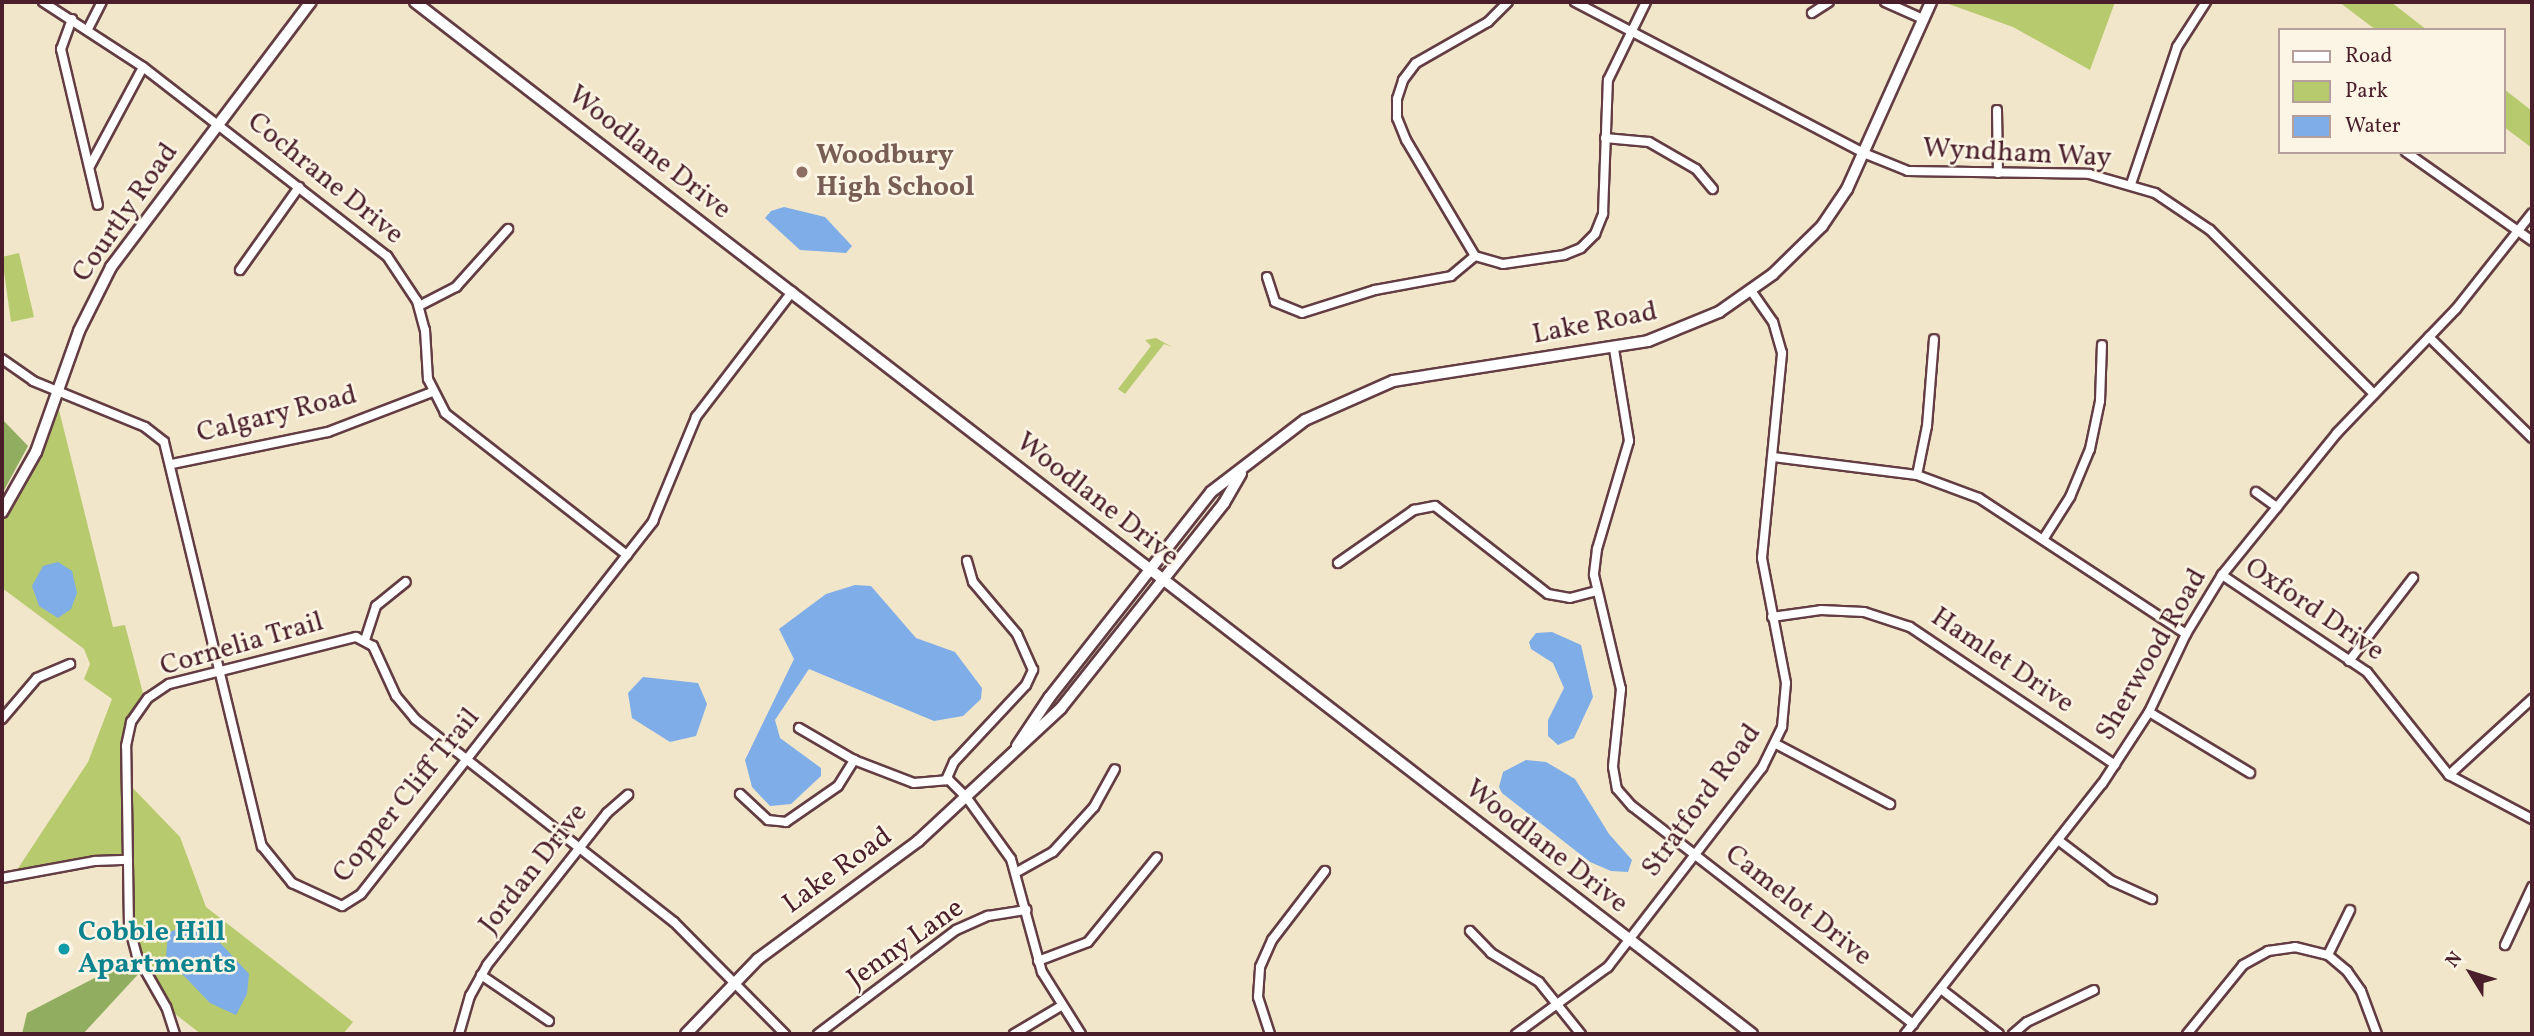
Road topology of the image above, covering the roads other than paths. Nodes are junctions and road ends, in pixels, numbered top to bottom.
1 (43, 2) edge
2 (102, 2) edge
3 (311, 2) edge
4 (415, 2) edge
5 (1508, 2) edge
6 (1575, 2) edge
7 (1647, 2) edge
8 (1829, 2) edge
9 (1885, 2) edge
10 (1931, 2) edge
11 (2206, 2) edge
12 (1812, 13) dead end
13 (72, 19) junction
14 (1923, 19) junction
15 (88, 29) junction
16 (1632, 31) junction
17 (144, 67) junction
18 (1997, 110) dead end
19 (218, 122) junction
20 (1605, 138) junction
21 (2409, 154) edge
22 (1866, 155) junction
23 (89, 166) junction
24 (1998, 173) junction
25 (2131, 184) junction
26 (299, 187) junction
27 (1713, 189) dead end
28 (98, 205) dead end
29 (2532, 213) edge
30 (508, 229) dead end
31 (2519, 230) junction
32 (2532, 241) edge
33 (1475, 256) junction
34 (240, 270) dead end
35 (1267, 277) dead end
36 (1751, 291) junction
37 (792, 292) junction
38 (419, 306) junction
39 (2428, 337) junction
40 (1934, 339) dead end
41 (2102, 345) dead end
42 (1614, 349) junction
43 (2, 359) edge
44 (432, 392) junction
45 (59, 393) junction
46 (2374, 394) junction
47 (2532, 438) edge
48 (1773, 457) junction
49 (172, 464) junction
50 (1244, 469) junction
51 (1917, 475) junction
52 (2256, 492) dead end
53 (2277, 507) junction
54 (2, 512) edge
55 (2044, 538) junction
56 (627, 555) junction
57 (967, 561) dead end
58 (1338, 563) dead end
59 (1150, 569) junction
60 (2222, 575) junction
61 (2413, 578) dead end
62 (1164, 580) junction
63 (406, 582) dead end
64 (1596, 591) junction
65 (1772, 617) junction
66 (2186, 634) junction
67 (365, 640) junction
68 (2349, 661) junction
69 (70, 664) dead end
70 (220, 671) junction
71 (2532, 699) edge
72 (2149, 712) junction
73 (2, 719) edge
74 (799, 729) dead end
75 (1776, 744) junction
76 (1017, 746) junction
77 (466, 760) junction
78 (854, 760) junction
79 (2115, 765) junction
80 (1115, 769) dead end
81 (2249, 773) dead end
82 (2449, 775) junction
83 (946, 780) junction
84 (740, 794) dead end
85 (628, 795) dead end
86 (967, 798) junction
87 (1890, 804) dead end
88 (2532, 819) edge
89 (2058, 840) junction
90 (579, 848) junction
91 (1694, 854) junction
92 (1157, 858) dead end
93 (128, 860) junction
94 (1325, 871) dead end
95 (1017, 872) junction
96 (2, 878) edge
97 (2532, 887) edge
98 (2152, 899) dead end
99 (1027, 910) junction
100 (2350, 910) dead end
101 (1470, 931) dead end
102 (1629, 940) junction
103 (2505, 946) dead end
104 (2328, 955) junction
105 (1038, 961) junction
106 (481, 975) junction
107 (734, 982) junction
108 (1941, 989) junction
109 (2094, 990) dead end
110 (1559, 1005) junction
111 (1061, 1006) junction
112 (549, 1021) dead end
113 (1913, 1024) junction
114 (175, 1034) edge
115 (459, 1034) edge
116 (686, 1034) edge
117 (786, 1034) edge
118 (818, 1034) edge
119 (1014, 1034) edge
120 (1081, 1034) edge
121 (1270, 1034) edge
122 (1516, 1034) edge
123 (1581, 1034) edge
124 (1752, 1034) edge
125 (1905, 1034) edge
126 (1999, 1034) edge
127 (2013, 1034) edge
128 (2187, 1034) edge
129 (2377, 1034) edge

1 - 13 street, Cochrane Drive
2 - 15 street
3 - 19 street, Courtly Road
4 - 37 street, Woodlane Drive
5 - 33 street
6 - 16 street, Wyndham Way
7 - 16 street
8 - 12 street
9 - 14 street
10 - 14 street, Lake Road
11 - 25 street
13 - 15 street, Cochrane Drive
13 - 23 street
14 - 22 street, Lake Road
15 - 17 street, Cochrane Drive
16 - 20 street
16 - 22 street, Wyndham Way
17 - 19 street, Cochrane Drive
17 - 23 street
18 - 24 street
19 - 26 street, Cochrane Drive
19 - 45 street, Courtly Road
20 - 27 street
20 - 33 street
21 - 31 street
22 - 24 street, Wyndham Way
22 - 36 street, Lake Road
23 - 28 street
24 - 25 street, Wyndham Way
25 - 46 street, Wyndham Way
26 - 34 street
26 - 38 street, Cochrane Drive
29 - 31 street, Sherwood Road
30 - 38 street
31 - 32 street
31 - 39 street, Sherwood Road
33 - 35 street
36 - 42 street, Lake Road
36 - 48 street, Stratford Road
37 - 56 street, Copper Cliff Trail
37 - 59 street, Woodlane Drive
38 - 44 street, Cochrane Drive
39 - 46 street, Sherwood Road
39 - 47 street
40 - 51 street
41 - 55 street
42 - 50 street, Lake Road
42 - 64 street, Camelot Drive
43 - 45 street, Copper Cliff Trail
44 - 49 street, Calgary Road
44 - 56 street, Cochrane Drive
45 - 49 street, Copper Cliff Trail
45 - 54 street, Courtly Road
46 - 53 street, Sherwood Road
48 - 51 street
48 - 65 street, Stratford Road
49 - 70 street, Copper Cliff Trail
50 - 59 street, Lake Road
50 - 62 street, Lake Road
51 - 55 street
52 - 53 street
53 - 60 street, Sherwood Road
55 - 66 street
56 - 77 street, Copper Cliff Trail
57 - 83 street
58 - 64 street
59 - 62 street, Woodlane Drive
59 - 76 street, Lake Road
60 - 66 street, Sherwood Road
60 - 68 street, Oxford Drive
61 - 68 street
62 - 76 street, Lake Road
62 - 102 street, Woodlane Drive
63 - 67 street, Cornelia Trail
64 - 91 street, Camelot Drive
65 - 75 street, Stratford Road
65 - 79 street, Hamlet Drive
66 - 72 street, Sherwood Road
67 - 70 street, Cornelia Trail
67 - 77 street, Cornelia Trail
68 - 82 street, Oxford Drive
69 - 73 street
70 - 77 street, Copper Cliff Trail
70 - 93 street, Cornelia Trail
71 - 82 street
72 - 79 street, Sherwood Road
72 - 81 street
74 - 78 street
75 - 87 street
75 - 91 street, Stratford Road
76 - 86 street, Lake Road
77 - 90 street, Cornelia Trail
78 - 83 street
78 - 84 street
79 - 89 street, Sherwood Road
80 - 95 street
82 - 88 street, Oxford Drive
83 - 86 street
85 - 90 street, Jordan Drive
86 - 95 street
86 - 107 street, Lake Road
89 - 98 street
89 - 108 street, Sherwood Road
90 - 106 street, Jordan Drive
90 - 107 street, Cornelia Trail
91 - 102 street, Stratford Road
91 - 113 street, Camelot Drive
92 - 105 street
93 - 96 street
93 - 114 street, Cornelia Trail
94 - 121 street
95 - 99 street
97 - 103 street
99 - 105 street
99 - 118 street, Jenny Lane
100 - 104 street
101 - 110 street
102 - 110 street, Stratford Road
102 - 124 street, Woodlane Drive
104 - 128 street
104 - 129 street
105 - 111 street
106 - 112 street, Jordan Drive
106 - 115 street, Jordan Drive
107 - 116 street, Lake Road
107 - 117 street, Cornelia Trail
108 - 113 street, Sherwood Road
108 - 126 street
109 - 127 street
110 - 122 street, Stratford Road
110 - 123 street
111 - 119 street
111 - 120 street
113 - 125 street, Sherwood Road

